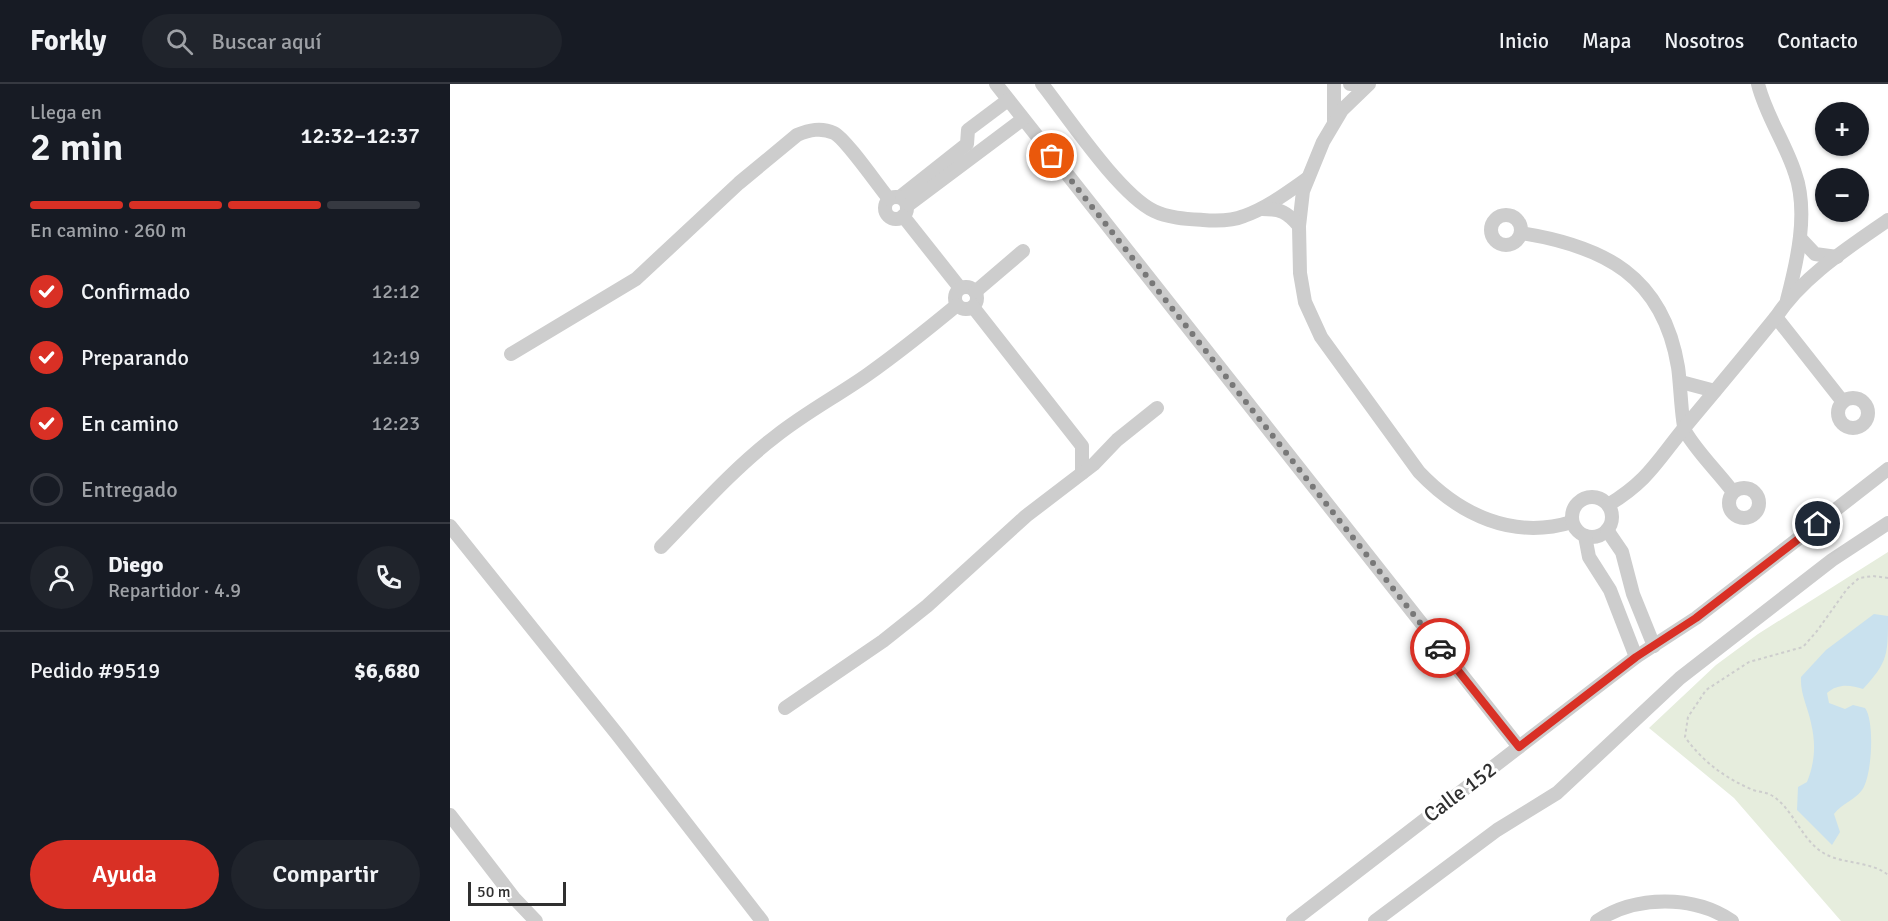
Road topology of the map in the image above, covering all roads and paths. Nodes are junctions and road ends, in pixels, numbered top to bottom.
1 (996, 84) edge
2 (1042, 84) edge
3 (1334, 84) edge
4 (1350, 84) edge
5 (1363, 84) edge
6 (1369, 84) edge
7 (1758, 84) edge
8 (1008, 100) junction
9 (1023, 119) junction
10 (1334, 123) junction
11 (1308, 178) junction
12 (900, 205) junction
13 (1260, 208) junction
14 (1299, 226) junction
15 (1885, 227) edge
16 (1521, 233) dead end
17 (1800, 238) junction
18 (1023, 251) dead end
19 (1838, 257) junction
20 (960, 288) junction
21 (975, 292) junction
22 (1787, 300) junction
23 (957, 305) junction
24 (973, 307) junction
25 (1776, 317) junction
26 (511, 354) dead end
27 (1681, 382) junction
28 (1715, 392) junction
29 (1843, 402) dead end
30 (1157, 408) dead end
31 (1683, 429) junction
32 (1082, 446) junction
33 (1108, 448) junction
34 (1888, 470) edge
35 (1082, 473) junction
36 (1733, 492) dead end
37 (1608, 505) junction
38 (1572, 522) junction
39 (1888, 523) edge
40 (450, 526) edge
41 (1607, 530) junction
42 (1585, 536) junction
43 (661, 547) dead end
44 (1888, 578) edge
45 (1654, 646) junction
46 (1636, 657) junction
47 (785, 708) dead end
48 (1519, 747) junction
49 (450, 815) edge
50 (1888, 875) edge
51 (536, 921) edge
52 (762, 921) edge
53 (1293, 921) edge
54 (1375, 921) edge
55 (1597, 921) edge
56 (1732, 921) edge

1 - 8 street
2 - 13 street
3 - 10 street
4 - 5 street
6 - 10 street
7 - 17 street
8 - 9 street
8 - 12 street
9 - 12 street
9 - 48 street
10 - 11 street
11 - 13 street
11 - 14 street
12 - 20 street
12 - 26 street
13 - 14 street
14 - 38 street
15 - 19 street
16 - 27 street
17 - 19 street
17 - 22 street
18 - 21 street
19 - 22 street
20 - 21 street
20 - 23 street
21 - 24 street
22 - 25 street
23 - 24 street
23 - 43 street
24 - 32 street
25 - 28 street
25 - 29 street
27 - 28 street
27 - 31 street
28 - 31 street
30 - 33 street
31 - 36 street
31 - 37 street
32 - 33 street
32 - 35 street
33 - 35 street
34 - 45 street, Calle 152
35 - 47 street
37 - 38 street
37 - 41 street
38 - 42 street
39 - 54 street
40 - 52 street
41 - 42 street
41 - 45 street
42 - 46 street
44 - 50 path
45 - 46 street, Calle 152
46 - 48 street, Calle 152
48 - 53 street, Calle 152
49 - 51 street
55 - 56 street

